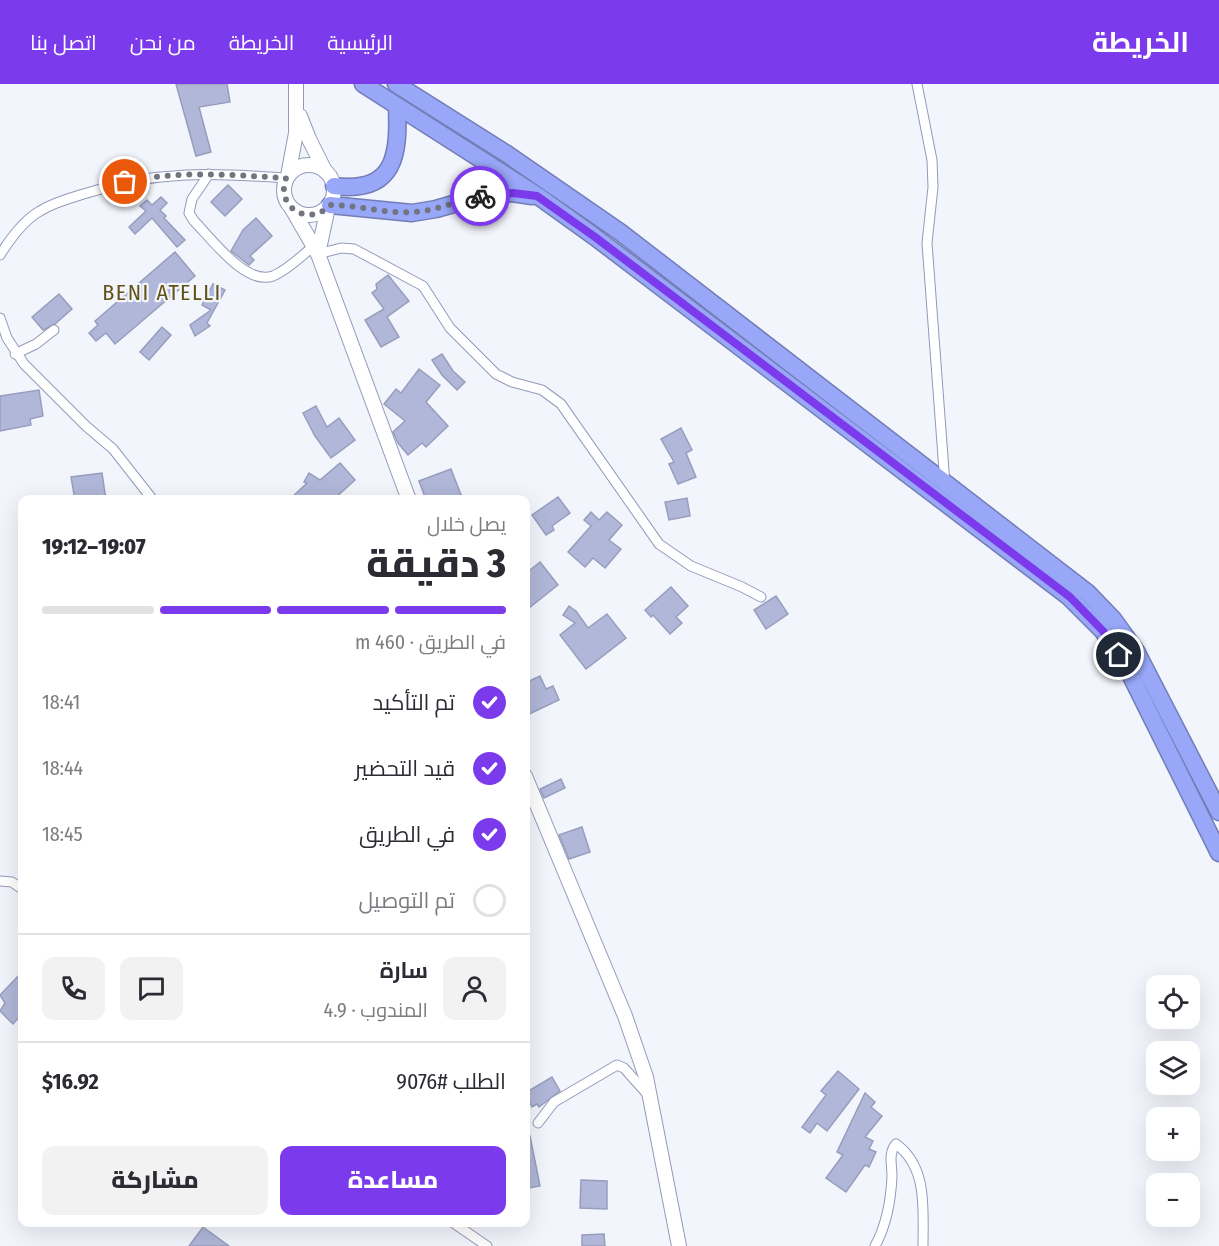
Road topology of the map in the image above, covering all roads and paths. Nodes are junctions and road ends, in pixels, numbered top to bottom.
1 (296, 84) edge
2 (363, 84) edge
3 (396, 84) edge
4 (917, 84) edge
5 (297, 104) junction
6 (397, 106) junction
7 (325, 171) junction
8 (209, 174) junction
9 (287, 177) junction
10 (334, 186) junction
11 (537, 196) junction
12 (329, 206) junction
13 (292, 209) junction
14 (316, 250) junction
15 (0, 255) edge
16 (0, 318) edge
17 (54, 330) dead end
18 (15, 354) junction
19 (945, 484) junction
20 (149, 495) edge
21 (407, 495) edge
22 (761, 597) dead end
23 (530, 788) edge
24 (1219, 812) edge
25 (1219, 853) edge
26 (0, 881) edge
27 (18, 886) edge
28 (650, 1097) junction
29 (538, 1123) dead end
30 (460, 1227) edge
31 (488, 1246) edge
32 (679, 1246) edge
33 (875, 1246) edge
34 (923, 1246) edge

1 - 5 main road
2 - 6 highway
3 - 19 highway
4 - 19 street
5 - 7 main road
5 - 9 main road
6 - 10 highway
6 - 11 highway
7 - 9 main road
7 - 10 main road
8 - 9 street
8 - 14 street
8 - 15 street
9 - 13 main road
10 - 12 main road
11 - 12 highway
11 - 25 highway
12 - 13 main road
12 - 14 main road
13 - 14 main road
14 - 21 main road
14 - 22 street
16 - 18 street
17 - 18 street
18 - 20 street
19 - 24 highway
23 - 28 main road
26 - 27 street
28 - 29 street
28 - 32 main road
30 - 31 street
33 - 34 street

